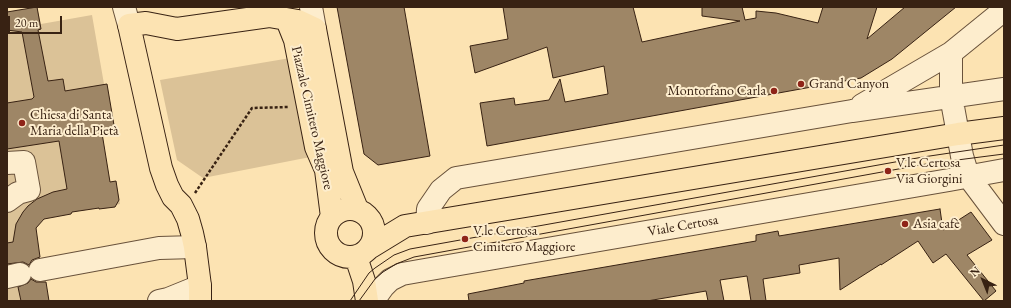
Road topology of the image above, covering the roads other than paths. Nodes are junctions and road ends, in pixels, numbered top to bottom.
1 (311, 7) edge
2 (1004, 10) edge
3 (127, 16) edge
4 (287, 20) junction
5 (315, 29) junction
6 (951, 53) junction
7 (1004, 88) edge
8 (951, 96) junction
9 (852, 111) junction
10 (1004, 128) edge
11 (958, 134) junction
12 (7, 163) edge
13 (1004, 170) edge
14 (968, 176) junction
15 (7, 201) edge
16 (363, 213) junction
17 (332, 217) junction
18 (427, 223) junction
19 (1004, 224) edge
20 (405, 226) junction
21 (195, 247) junction
22 (363, 252) junction
23 (22, 274) edge
24 (200, 294) edge
25 (159, 301) edge
26 (367, 301) edge
27 (373, 301) edge

1 - 5 street, Piazzale Cimitero Maggiore
2 - 6 street
3 - 4 main road, Piazzale Cimitero Maggiore
3 - 21 main road, Piazzale Cimitero Maggiore
4 - 5 main road, Piazzale Cimitero Maggiore
4 - 17 main road, Piazzale Cimitero Maggiore
5 - 16 main road, Piazzale Cimitero Maggiore
6 - 8 street
6 - 9 street
7 - 8 street
8 - 9 street
8 - 11 street
9 - 18 street
10 - 11 main road
11 - 14 street
11 - 18 main road
12 - 15 street
13 - 14 street, Viale Certosa
14 - 19 street
14 - 27 street, Viale Certosa
16 - 17 main road
16 - 20 main road
16 - 22 main road
17 - 22 main road
18 - 20 main road
20 - 22 main road
21 - 23 street
21 - 24 main road, Piazzale Cimitero Maggiore
22 - 26 main road
24 - 25 street

